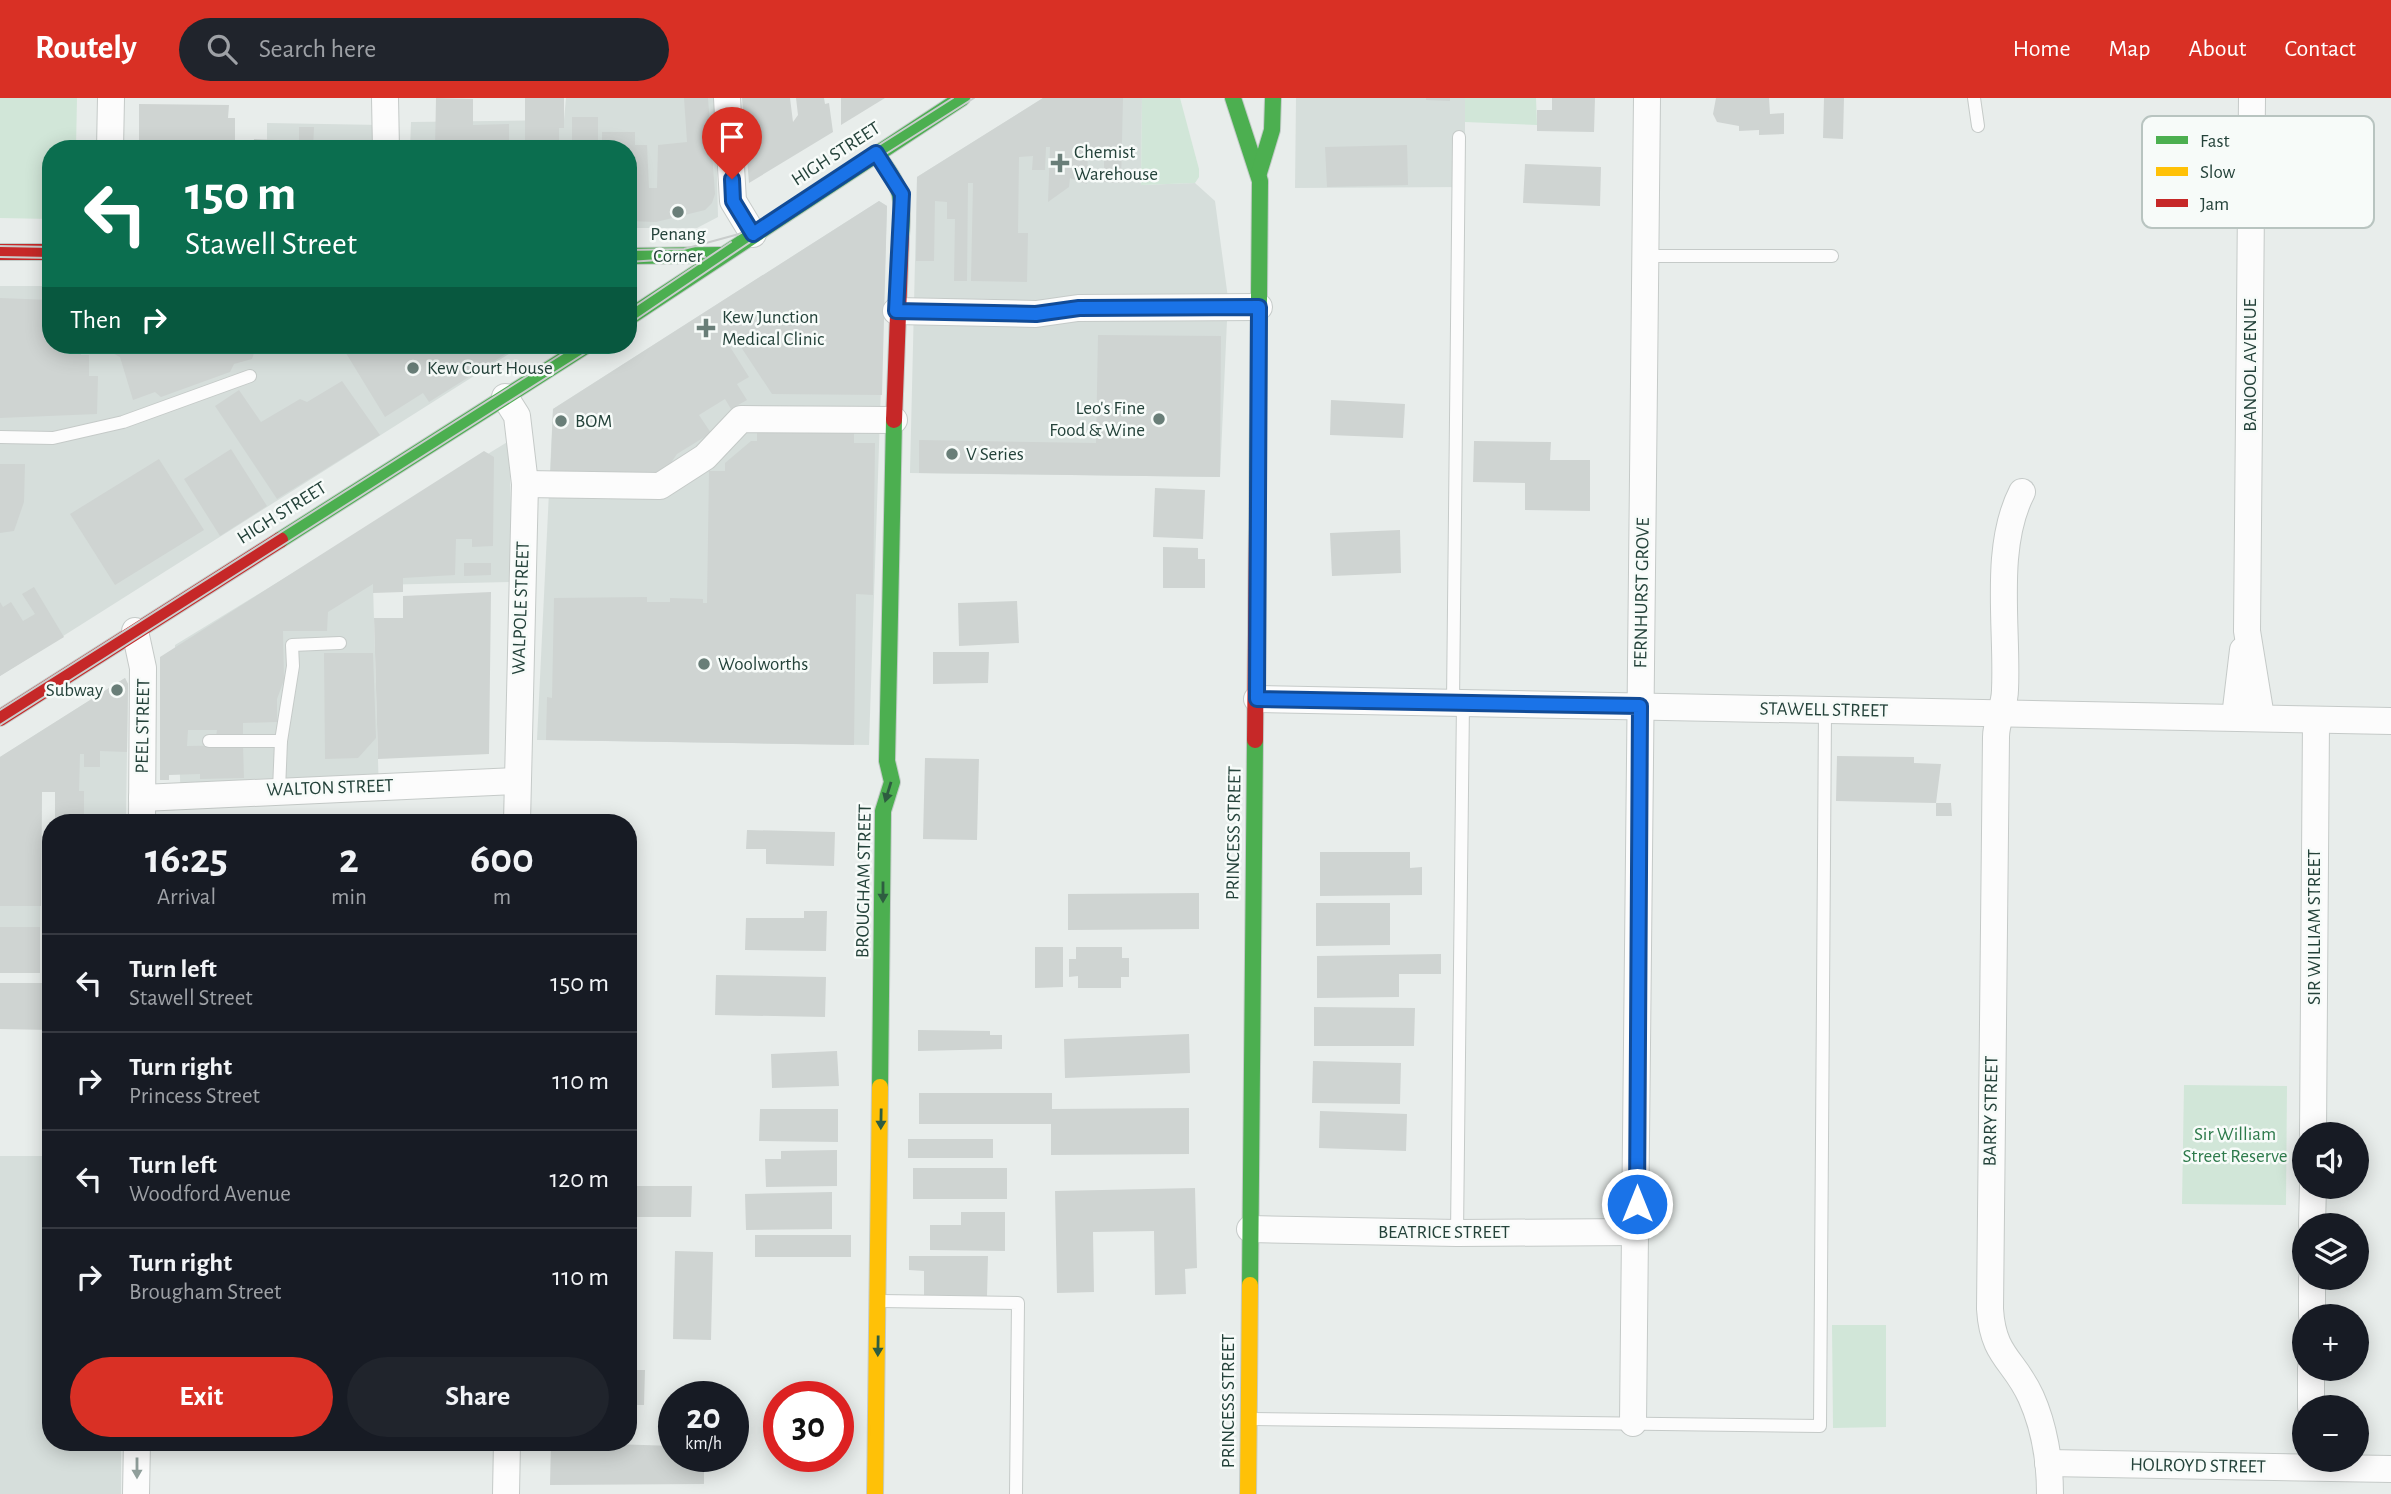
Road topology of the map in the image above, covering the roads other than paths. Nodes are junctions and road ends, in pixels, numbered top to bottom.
1 (111, 98) edge
2 (385, 98) edge
3 (727, 98) edge
4 (962, 98) edge
5 (1216, 98) edge
6 (1233, 98) edge
7 (1273, 98) edge
8 (1647, 98) edge
9 (1973, 98) edge
10 (2252, 98) edge
11 (2252, 116) edge
12 (1255, 123) dead end
13 (1979, 126) dead end
14 (1459, 137) dead end
15 (110, 140) edge
16 (386, 140) edge
17 (876, 153) junction
18 (1259, 173) junction
19 (2251, 228) edge
20 (753, 234) junction
21 (0, 252) edge
22 (42, 252) edge
23 (720, 254) junction
24 (637, 256) edge
25 (1645, 256) junction
26 (1832, 256) dead end
27 (1259, 307) junction
28 (896, 311) junction
29 (637, 312) edge
30 (573, 354) edge
31 (250, 376) dead end
32 (505, 397) junction
33 (894, 420) junction
34 (0, 437) edge
35 (526, 484) junction
36 (2022, 492) dead end
37 (135, 631) junction
38 (340, 643) dead end
39 (1257, 699) junction
40 (1458, 702) junction
41 (1640, 706) junction
42 (1825, 710) junction
43 (2001, 713) junction
44 (2248, 717) junction
45 (0, 718) edge
46 (2316, 721) junction
47 (2391, 721) edge
48 (281, 740) junction
49 (209, 741) dead end
50 (517, 781) junction
51 (279, 790) junction
52 (142, 810) edge
53 (517, 814) edge
54 (2313, 1122) edge
55 (1250, 1229) junction
56 (1637, 1232) junction
57 (1457, 1233) junction
58 (879, 1301) junction
59 (1249, 1419) junction
60 (1633, 1423) junction
61 (137, 1451) edge
62 (507, 1451) edge
63 (2048, 1463) junction
64 (2292, 1464) edge
65 (2369, 1468) edge
66 (2391, 1469) edge
67 (136, 1494) edge
68 (506, 1494) edge
69 (875, 1494) edge
70 (1016, 1494) edge
71 (1248, 1494) edge
72 (2050, 1494) edge

1 - 15 street
2 - 16 street
3 - 20 street
4 - 17 main road, HIGH STREET
5 - 18 main road
6 - 18 main road, PRINCESS STREET
7 - 18 main road, PRINCESS STREET
8 - 25 street, FERNHURST GROVE
9 - 13 lane
10 - 11 street, BANOOL AVENUE
12 - 18 lane
14 - 40 lane
17 - 20 main road, HIGH STREET
17 - 28 main road, BROUGHAM STREET
18 - 27 main road, PRINCESS STREET
19 - 44 street, BANOOL AVENUE
20 - 23 main road, HIGH STREET
21 - 22 main road
23 - 24 main road
23 - 29 main road, HIGH STREET
25 - 26 lane
25 - 41 street, FERNHURST GROVE
27 - 28 street
27 - 39 main road, PRINCESS STREET
28 - 33 main road, BROUGHAM STREET
30 - 32 main road, HIGH STREET
31 - 34 lane
32 - 35 street, WALPOLE STREET
32 - 37 main road, HIGH STREET
33 - 35 street
33 -> 58 main road, BROUGHAM STREET
35 - 50 street, WALPOLE STREET
36 - 43 street, BARRY STREET
37 - 45 main road, HIGH STREET
37 - 52 street, PEEL STREET
38 - 48 lane
39 - 40 street, STAWELL STREET
39 - 55 main road, PRINCESS STREET
40 - 41 street, STAWELL STREET
40 - 57 lane
41 - 42 street, STAWELL STREET
41 - 56 street, FERNHURST GROVE
42 - 43 street, STAWELL STREET
42 - 60 lane
43 - 44 street, STAWELL STREET
43 - 63 street, BARRY STREET
44 - 46 street, STAWELL STREET
46 - 47 street, STAWELL STREET
46 - 54 street, SIR WILLIAM STREET
48 - 49 lane
48 - 51 lane
50 - 51 street, WALTON STREET
50 - 53 street, WALPOLE STREET
51 - 52 street, WALTON STREET
55 - 57 street, BEATRICE STREET
55 - 59 main road, PRINCESS STREET
56 - 57 street, BEATRICE STREET
56 - 60 street, FERNHURST GROVE
58 -> 69 main road, BROUGHAM STREET
58 - 70 lane
59 - 60 lane
59 - 71 main road, PRINCESS STREET
61 -> 67 street
62 - 68 street
63 - 64 street, HOLROYD STREET
63 - 72 street, BARRY STREET
65 - 66 street, HOLROYD STREET

